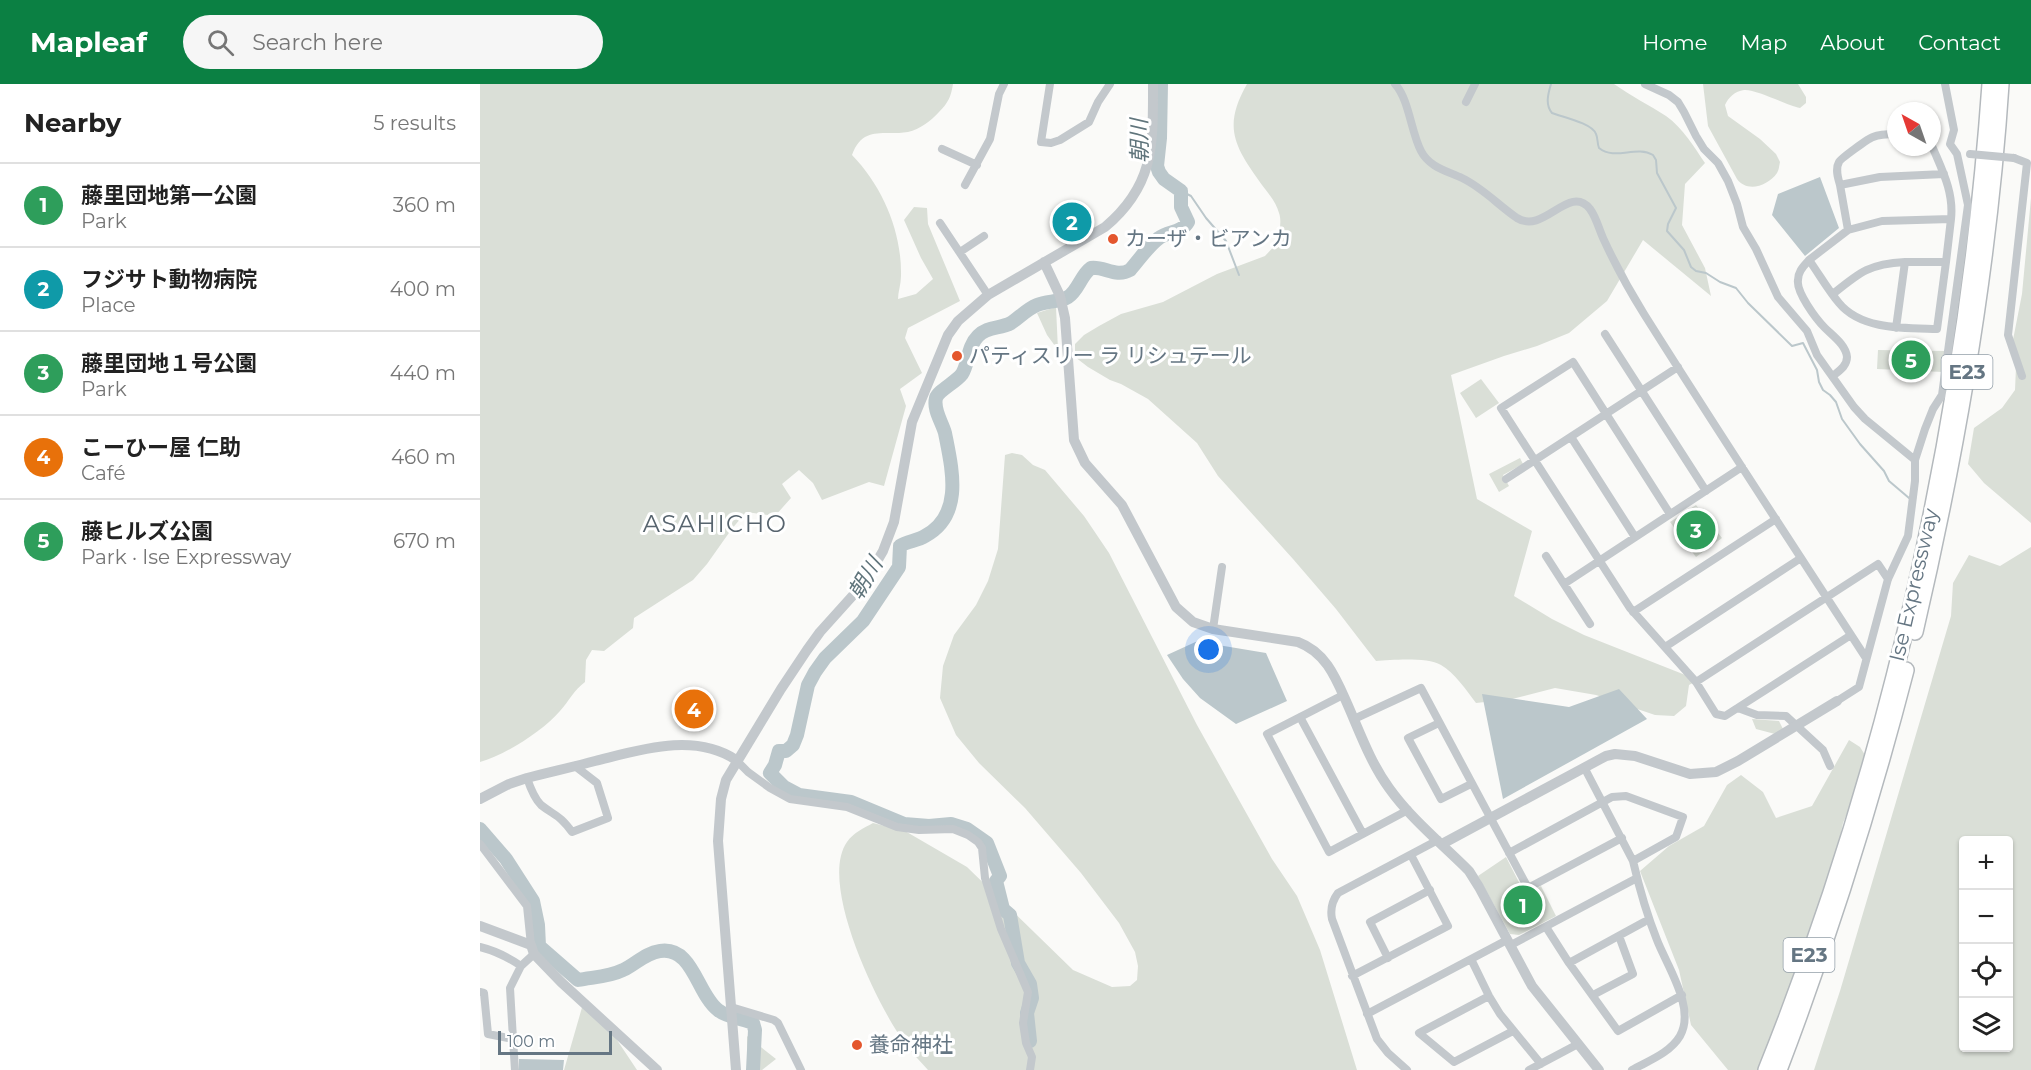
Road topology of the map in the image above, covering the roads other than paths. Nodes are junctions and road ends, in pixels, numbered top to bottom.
1 (1004, 84) edge
2 (1050, 84) edge
3 (1110, 84) edge
4 (1153, 84) edge
5 (1395, 84) edge
6 (1475, 84) edge
7 (1645, 84) edge
8 (1945, 84) edge
9 (1989, 84) edge
10 (2001, 84) edge
11 (1466, 102) dead end
12 (1887, 134) edge
13 (942, 149) dead end
14 (1957, 154) junction
15 (1936, 156) edge
16 (977, 165) junction
17 (1944, 174) junction
18 (965, 185) dead end
19 (1840, 185) junction
20 (1951, 219) junction
21 (940, 223) dead end
22 (1848, 230) junction
23 (984, 236) dead end
24 (1949, 245) junction
25 (1962, 247) junction
26 (960, 252) junction
27 (1809, 260) junction
28 (1044, 262) junction
29 (1905, 262) junction
30 (1946, 262) junction
31 (1833, 294) junction
32 (988, 296) junction
33 (1896, 328) junction
34 (1605, 334) dead end
35 (1678, 367) junction
36 (1834, 375) junction
37 (2022, 376) dead end
38 (1642, 391) junction
39 (1606, 414) junction
40 (1571, 437) junction
41 (1535, 460) junction
42 (1915, 460) junction
43 (1742, 467) junction
44 (1506, 479) dead end
45 (1706, 491) junction
46 (1670, 514) junction
47 (1776, 519) junction
48 (1635, 537) junction
49 (1546, 556) dead end
50 (1801, 558) junction
51 (1599, 561) junction
52 (1222, 567) dead end
53 (1888, 579) junction
54 (1564, 584) junction
55 (1826, 597) junction
56 (1633, 612) junction
57 (1590, 624) dead end
58 (1213, 629) junction
59 (1851, 635) junction
60 (1665, 647) junction
61 (1905, 654) junction
62 (1866, 658) junction
63 (1696, 682) junction
64 (1343, 694) junction
65 (1837, 701) joint
66 (1738, 708) junction
67 (1300, 717) junction
68 (1354, 719) junction
69 (1438, 723) junction
70 (1798, 726) junction
71 (736, 760) junction
72 (575, 766) junction
73 (1830, 766) dead end
74 (1584, 767) junction
75 (527, 778) junction
76 (1471, 784) junction
77 (480, 799) edge
78 (1603, 802) junction
79 (1408, 810) junction
80 (1490, 818) junction
81 (1363, 834) junction
82 (1622, 838) junction
83 (1852, 841) junction
84 (1440, 842) junction
85 (480, 844) edge
86 (1509, 853) junction
87 (1411, 855) junction
88 (1633, 861) junction
89 (1637, 878) junction
90 (1430, 890) junction
91 (1644, 922) dead end
92 (480, 926) edge
93 (1546, 927) junction
94 (1619, 936) junction
95 (1509, 943) junction
96 (480, 947) edge
97 (533, 949) junction
98 (1388, 957) junction
99 (1471, 959) junction
100 (1569, 963) junction
101 (521, 966) junction
102 (1352, 976) junction
103 (480, 992) edge
104 (1682, 994) junction
105 (1593, 995) junction
106 (1489, 996) junction
107 (731, 1011) junction
108 (1367, 1014) junction
109 (1513, 1031) junction
110 (484, 1034) edge
111 (513, 1039) junction
112 (1578, 1044) junction
113 (1541, 1064) junction
114 (515, 1070) edge
115 (657, 1070) edge
116 (736, 1070) edge
117 (801, 1070) edge
118 (1030, 1070) edge
119 (1407, 1070) edge
120 (1529, 1070) edge
121 (1599, 1070) edge
122 (1632, 1070) edge
123 (1766, 1070) edge
124 (1779, 1070) edge

1 - 16 street
2 - 3 street
4 - 28 street
5 - 35 street
6 - 11 street
7 - 36 street
8 - 14 street
9 - 61 highway, Ise Expressway / E23
10 - 61 highway, Ise Expressway / E23
12 - 19 street
13 - 16 street
14 - 25 street
14 - 37 street, bridge
15 - 17 street
16 - 18 street
17 - 19 street
17 - 20 street
19 - 22 street
20 - 22 street
20 - 24 street
21 - 26 street
22 - 27 street
23 - 26 street
24 - 25 street
24 - 30 street
25 - 42 street
26 - 32 street
27 - 31 street
27 - 36 street
28 - 32 street
28 - 58 street
29 - 30 street
29 - 31 street
29 - 33 street
30 - 33 street
31 - 33 street
32 - 71 street
34 - 38 street
35 - 38 street
35 - 43 street
36 - 42 street
38 - 39 street
38 - 45 street
39 - 40 street
39 - 41 street
39 - 46 street
40 - 41 street
40 - 48 street
41 - 44 street
41 - 51 street
42 - 53 street
43 - 45 street
43 - 47 street
45 - 46 street
46 - 48 street
47 - 50 street
47 - 56 street
48 - 51 street
49 - 54 street
50 - 55 street
50 - 60 street
51 - 54 street
51 - 56 street
52 - 58 street
53 - 55 street
53 - 62 street
54 - 57 street
55 - 59 street
55 - 63 street
56 - 60 street
58 - 64 street
59 - 62 street
59 - 66 street
60 - 63 street
61 - 83 highway, Ise Expressway / E23
62 - 65 street
63 - 66 street
64 - 67 street
64 - 68 street
65 - 70 street
66 - 70 street
67 - 81 street
67 - 81 street
68 - 69 street
68 - 79 street
69 - 76 street
69 - 76 street
70 - 73 street
70 - 74 street
71 - 72 street
71 - 107 street
71 - 118 street
72 - 75 street
72 - 75 street
74 - 78 street
74 - 80 street
75 - 77 street
76 - 80 street
78 - 82 street
78 - 86 street
78 - 88 street
79 - 81 street
79 - 84 street
80 - 84 street
80 - 86 street
82 - 86 street
82 - 88 street
83 - 123 highway, Ise Expressway / E23
83 - 124 highway, Ise Expressway / E23
84 - 87 street
84 - 95 street
85 - 97 street
87 - 90 street
87 - 102 street
88 - 89 street
89 - 93 street
89 - 104 street
90 - 98 street
90 - 98 street
91 - 94 street
92 - 97 street
93 - 95 street
93 - 100 street
94 - 100 street
94 - 105 street
95 - 99 street
95 - 112 street
96 - 101 street
97 - 101 street
97 - 115 street
98 - 102 street
99 - 106 street
99 - 108 street
100 - 105 street
101 - 111 street
102 - 108 street
103 - 110 street
104 - 105 street
104 - 122 street
106 - 109 street
106 - 109 street
107 - 116 street
107 - 117 street
108 - 119 street
109 - 113 street
110 - 111 street
111 - 114 street
112 - 113 street
112 - 121 street
113 - 120 street

